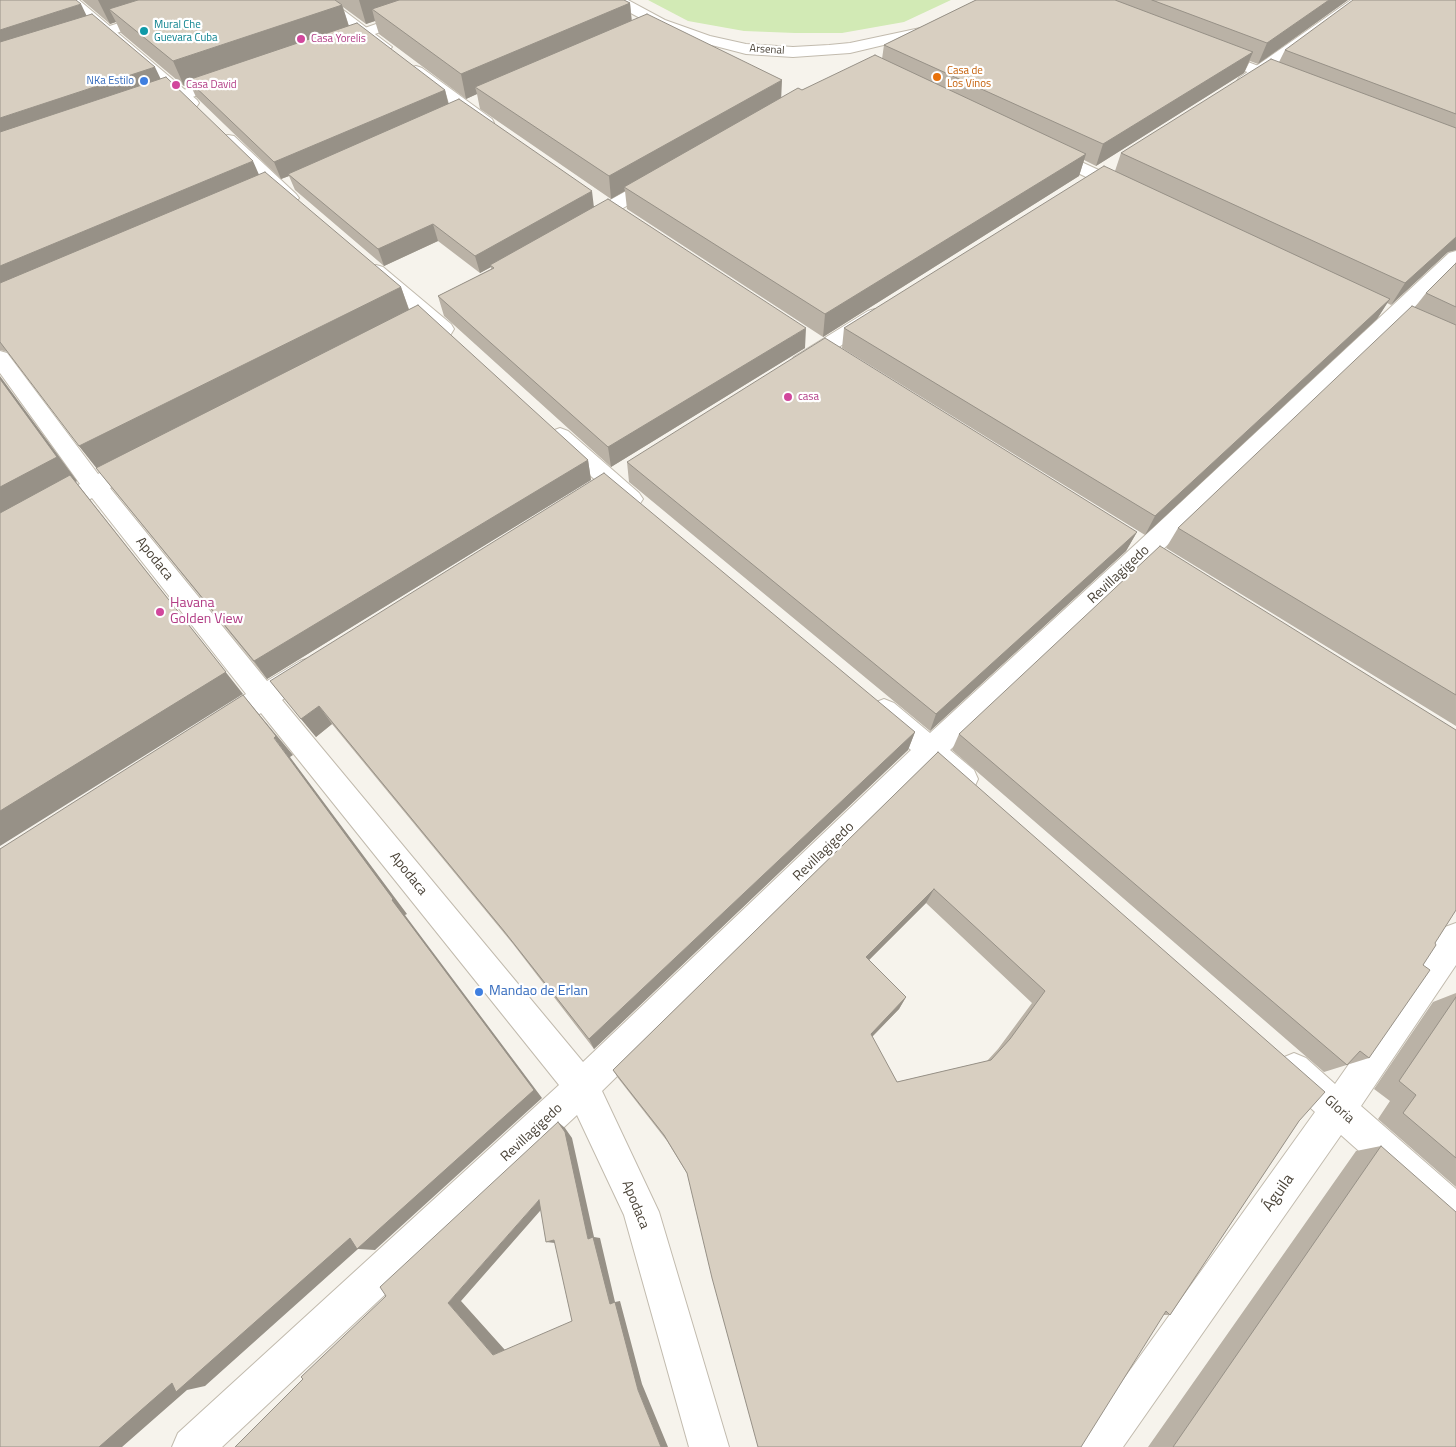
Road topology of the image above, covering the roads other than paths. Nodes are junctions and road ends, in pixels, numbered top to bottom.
1 (70, 0) edge
2 (206, 0) edge
3 (321, 0) edge
4 (458, 0) edge
5 (617, 0) edge
6 (1360, 0) edge
7 (660, 23) junction
8 (642, 30) edge
9 (108, 32) junction
10 (365, 33) junction
11 (63, 46) edge
12 (1195, 47) edge
13 (319, 49) edge
14 (828, 50) junction
15 (878, 56) edge
16 (854, 61) dead end
17 (1260, 72) junction
18 (246, 73) edge
19 (1304, 89) edge
20 (1227, 92) edge
21 (182, 95) junction
22 (137, 110) edge
23 (504, 135) edge
24 (1033, 145) edge
25 (678, 169) edge
26 (1140, 196) edge
27 (309, 214) edge
28 (568, 232) edge
29 (1456, 257) edge
30 (360, 258) edge
31 (889, 306) edge
32 (463, 348) edge
33 (0, 358) edge
34 (782, 374) edge
35 (544, 421) edge
36 (156, 454) edge
37 (94, 485) junction
38 (648, 514) edge
39 (0, 537) edge
40 (323, 660) edge
41 (264, 697) junction
42 (869, 699) edge
43 (206, 734) edge
44 (930, 750) junction
45 (982, 795) edge
46 (1456, 938) edge
47 (1279, 1057) edge
48 (582, 1087) junction
49 (1338, 1109) junction
50 (1456, 1213) edge
51 (192, 1447) edge
52 (709, 1447) edge
53 (1099, 1447) edge

1 - 9 street
2 - 9 street
3 - 10 street
4 - 10 street
5 - 7 street, Arsenal
6 - 17 street
7 - 8 street
7 - 14 street, Arsenal
9 - 11 street
9 - 21 street
10 - 13 street
10 - 23 street
12 - 17 street
14 - 15 street, Arsenal
14 - 16 street
17 - 19 street
17 - 20 street
18 - 21 street
21 - 22 street
21 - 27 street
24 - 26 street
25 - 28 street
29 - 44 street, Revillagigedo
30 - 32 street
31 - 34 street
33 - 37 street, Apodaca
35 - 38 street
36 - 37 street
37 - 39 street
37 - 41 street, Apodaca
40 - 41 street
41 - 43 street
41 - 48 street, Apodaca
42 - 44 street
44 - 45 street
44 - 48 street, Revillagigedo
46 - 49 street, Águila
47 - 49 street, Gloria
48 - 51 street, Revillagigedo
48 - 52 street, Apodaca
49 - 50 street, Gloria
49 - 53 street, Águila

